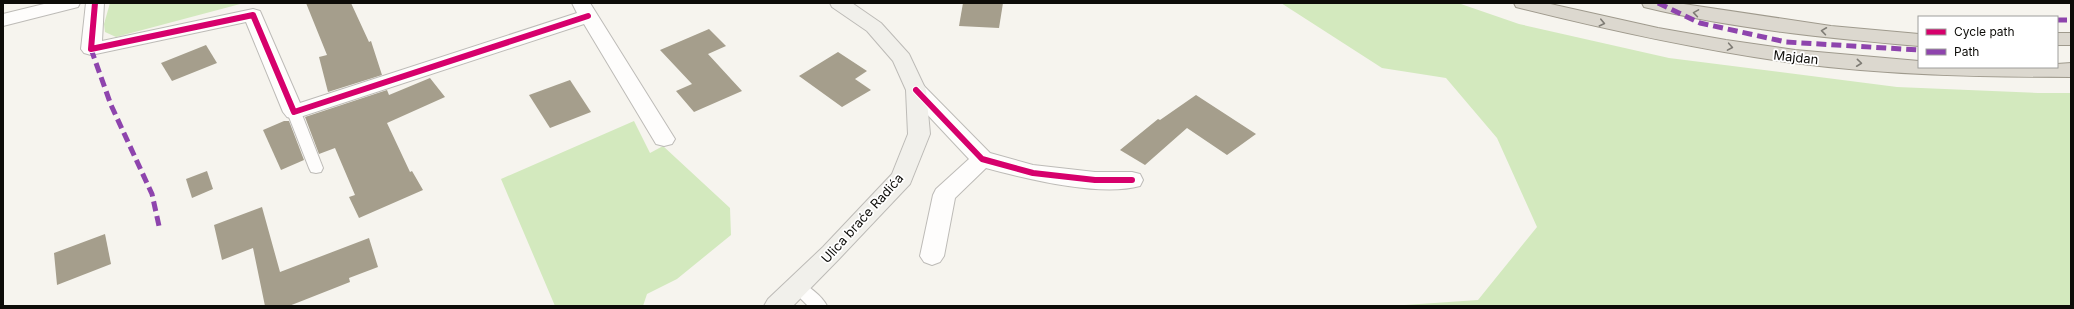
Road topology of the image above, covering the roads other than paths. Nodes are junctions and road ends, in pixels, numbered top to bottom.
1 (71, 3) edge
2 (95, 3) edge
3 (839, 3) edge
4 (1523, 3) edge
5 (1651, 3) edge
6 (584, 10) edge
7 (3, 20) edge
8 (2058, 39) edge
9 (2071, 39) edge
10 (1918, 40) edge
11 (2071, 70) edge
12 (916, 90) junction
13 (294, 112) junction
14 (664, 139) dead end
15 (982, 159) junction
16 (316, 168) dead end
17 (1132, 180) dead end
18 (932, 256) dead end
19 (797, 287) junction
20 (778, 306) edge
21 (819, 306) edge

1 - 7 street
2 - 13 street
3 - 12 main road, Ulica braće Radića
4 -> 11 highway, Majdan
10 -> 5 highway
6 - 13 street
6 - 14 street
8 - 9 highway
12 - 15 street
12 - 19 main road, Ulica braće Radića
13 - 16 lane
15 - 17 street
15 - 18 street
19 - 20 main road, Ulica braće Radića
19 - 21 lane

